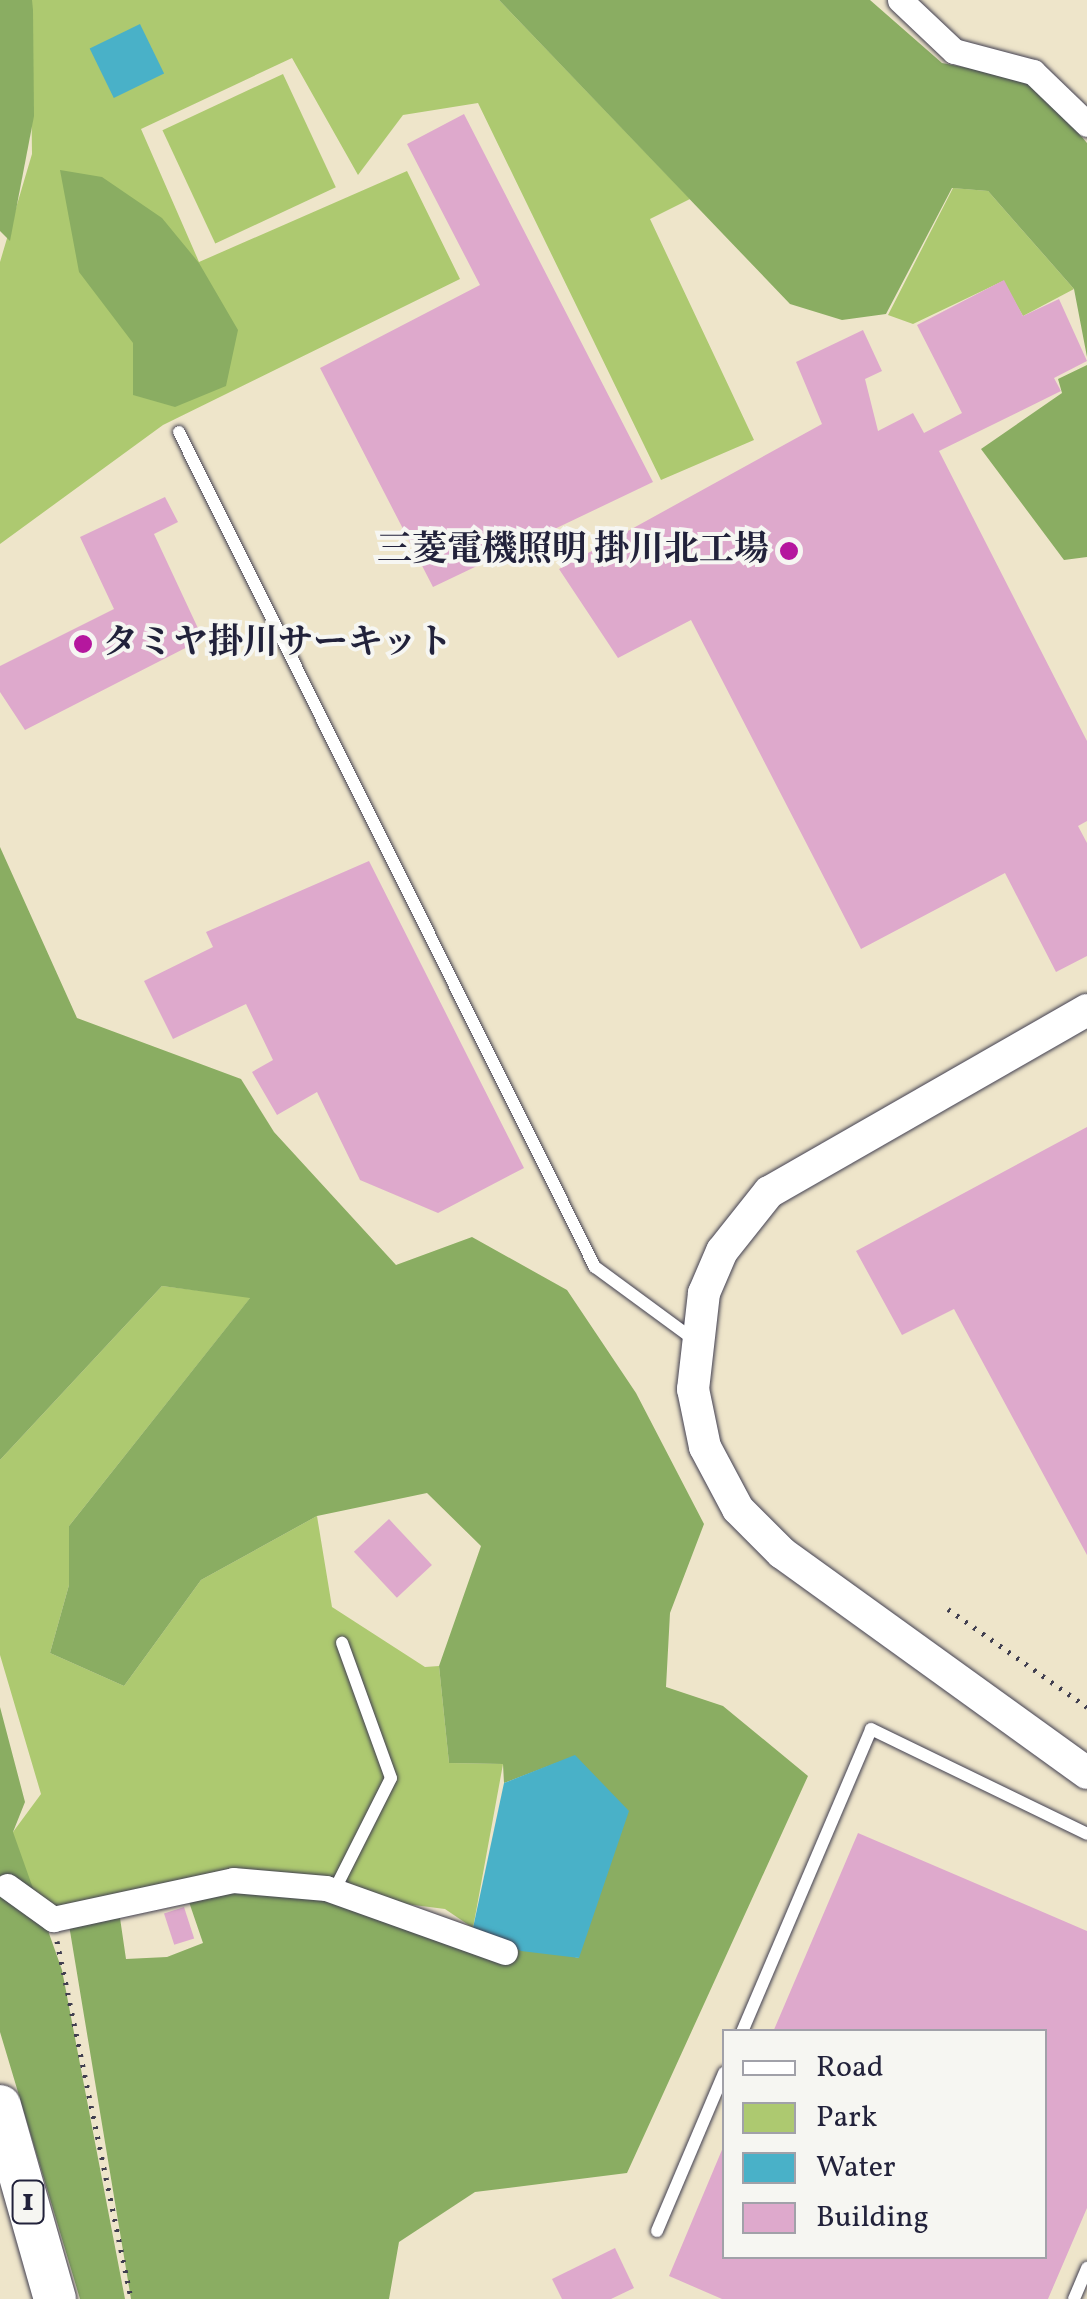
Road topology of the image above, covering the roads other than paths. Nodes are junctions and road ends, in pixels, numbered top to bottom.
1 (900, 0) edge
2 (1087, 124) edge
3 (178, 432) dead end
4 (1087, 1010) edge
5 (693, 1339) junction
6 (342, 1643) dead end
7 (1087, 1773) edge
8 (1087, 1834) edge
9 (6, 1886) dead end
10 (335, 1889) junction
11 (505, 1952) dead end
12 (743, 2029) edge
13 (722, 2078) edge
14 (0, 2106) edge
15 (657, 2232) dead end
16 (1087, 2268) edge
17 (55, 2299) edge
18 (1074, 2299) edge

1 - 2 street
3 - 5 lane
4 - 5 street
5 - 7 street
6 - 10 lane
8 - 12 lane
9 - 10 street
10 - 11 street
13 - 15 lane
14 - 17 highway, 1
16 - 18 lane

